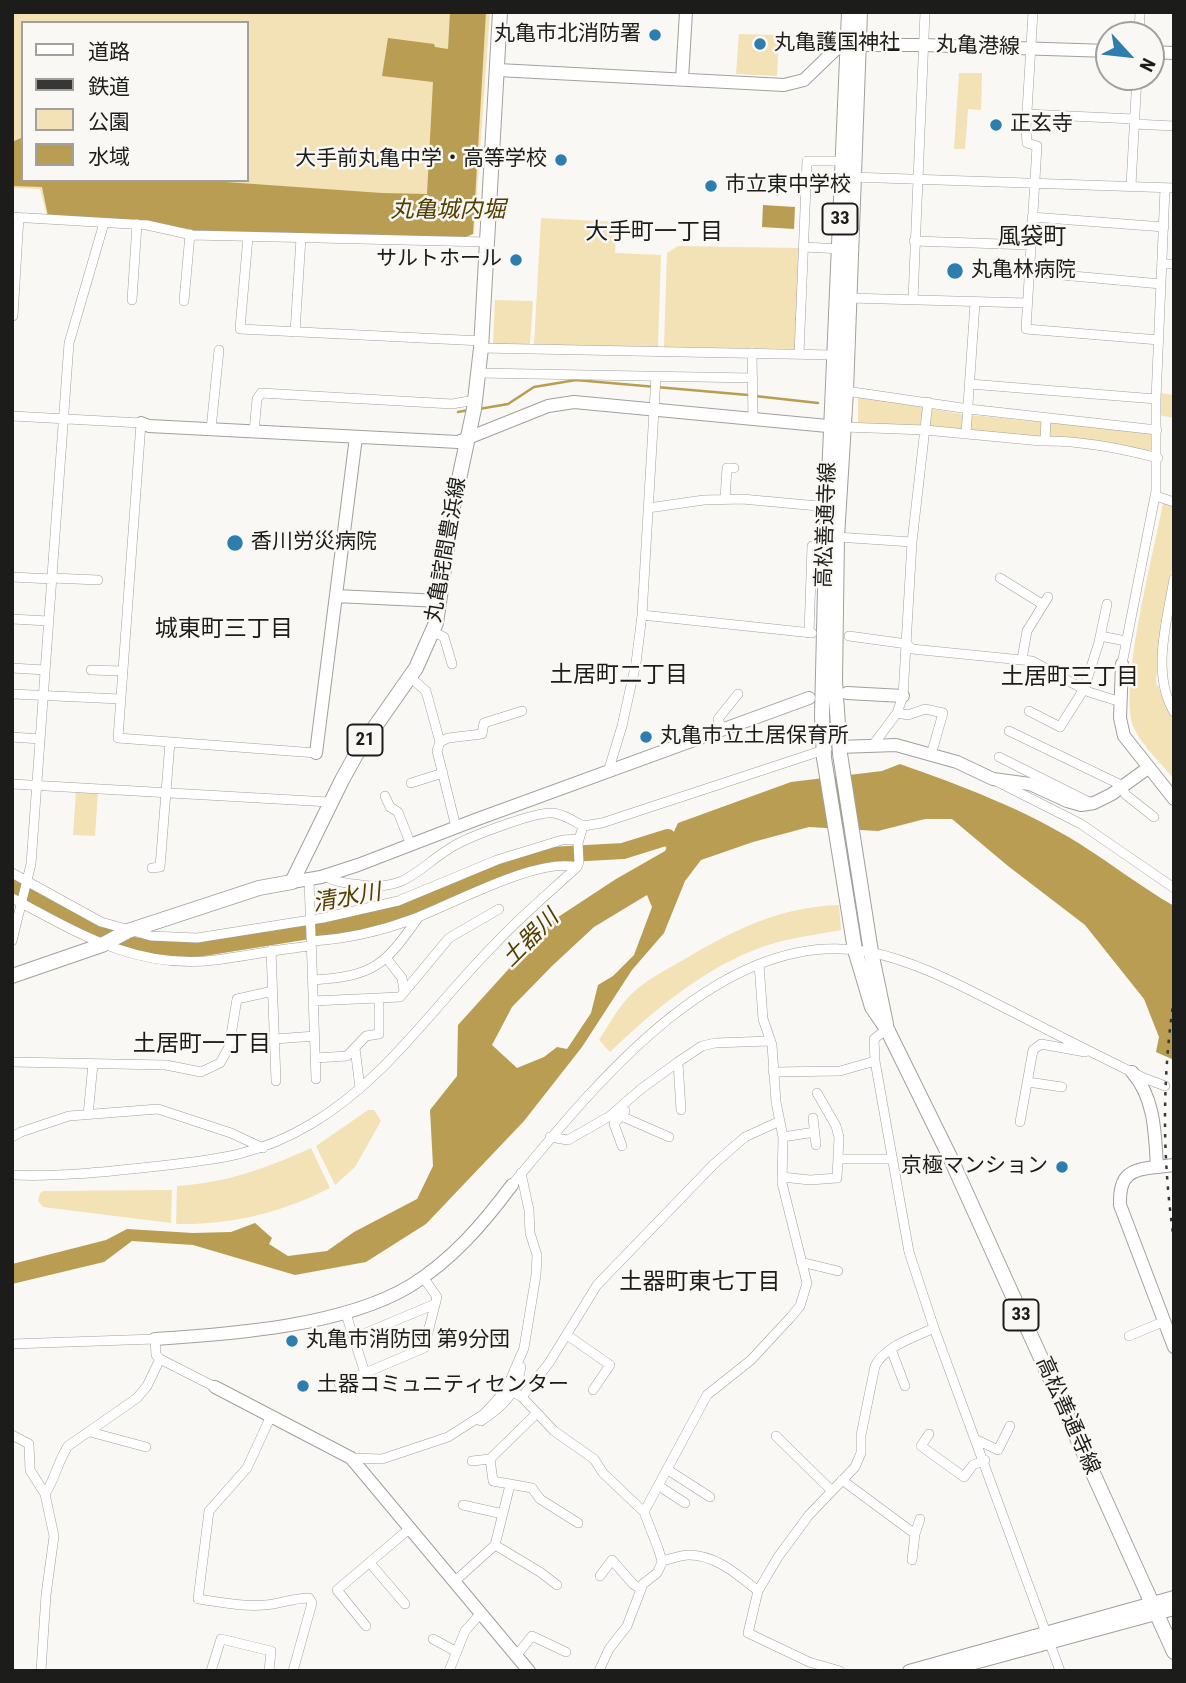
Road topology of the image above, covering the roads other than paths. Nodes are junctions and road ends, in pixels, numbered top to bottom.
1 (500, 12) edge
2 (686, 12) edge
3 (849, 12) edge
4 (860, 12) edge
5 (925, 12) edge
6 (1033, 12) edge
7 (853, 45) junction
8 (923, 45) junction
9 (1031, 49) junction
10 (1095, 51) edge
11 (498, 70) junction
12 (682, 79) junction
13 (1136, 91) edge
14 (1027, 114) junction
15 (1134, 122) junction
16 (1174, 126) edge
17 (842, 161) junction
18 (847, 177) junction
19 (917, 180) junction
20 (1035, 182) junction
21 (1131, 186) junction
22 (1170, 188) edge
23 (16, 217) edge
24 (1032, 217) junction
25 (104, 223) junction
26 (137, 224) junction
27 (1164, 228) junction
28 (190, 234) junction
29 (248, 237) junction
30 (301, 239) junction
31 (914, 241) junction
32 (487, 242) junction
33 (1031, 245) junction
34 (804, 247) junction
35 (844, 249) junction
36 (1162, 264) junction
37 (1174, 264) edge
38 (1029, 272) junction
39 (1161, 285) junction
40 (848, 298) junction
41 (913, 299) junction
42 (132, 300) dead end
43 (184, 301) dead end
44 (975, 303) junction
45 (1027, 303) junction
46 (13, 316) edge
47 (296, 332) junction
48 (1159, 340) junction
49 (481, 344) junction
50 (219, 349) dead end
51 (752, 353) junction
52 (799, 354) junction
53 (834, 355) junction
54 (478, 373) junction
55 (753, 378) junction
56 (656, 382) junction
57 (970, 384) junction
58 (846, 391) junction
59 (1156, 399) junction
60 (928, 402) junction
61 (474, 407) junction
62 (653, 408) junction
63 (969, 410) junction
64 (12, 416) edge
65 (64, 418) junction
66 (1046, 418) junction
67 (753, 419) junction
68 (141, 423) junction
69 (838, 427) junction
70 (211, 429) junction
71 (925, 430) junction
72 (1157, 430) junction
73 (254, 432) junction
74 (967, 434) junction
75 (356, 437) junction
76 (468, 438) junction
77 (1045, 441) junction
78 (1158, 458) junction
79 (734, 468) dead end
80 (1156, 496) junction
81 (725, 499) junction
82 (1174, 502) edge
83 (829, 507) junction
84 (648, 508) junction
85 (912, 542) junction
86 (833, 544) junction
87 (12, 577) edge
88 (52, 578) junction
89 (1006, 578) dead end
90 (1174, 579) edge
91 (98, 580) dead end
92 (336, 596) junction
93 (440, 601) junction
94 (1107, 604) dead end
95 (642, 615) junction
96 (12, 619) edge
97 (48, 621) junction
98 (433, 632) junction
99 (849, 636) dead end
100 (1100, 636) junction
101 (1126, 641) junction
102 (906, 644) junction
103 (1022, 659) junction
104 (452, 664) dead end
105 (1122, 664) joint
106 (12, 668) edge
107 (45, 670) junction
108 (91, 670) dead end
109 (122, 671) junction
110 (410, 677) junction
111 (1084, 689) junction
112 (847, 692) dead end
113 (12, 694) edge
114 (738, 694) dead end
115 (43, 696) junction
116 (903, 696) junction
117 (809, 698) dead end
118 (120, 699) junction
119 (1121, 702) junction
120 (522, 710) dead end
121 (1028, 711) dead end
122 (1174, 712) edge
123 (897, 713) junction
124 (722, 729) junction
125 (1009, 731) dead end
126 (12, 737) edge
127 (40, 738) junction
128 (170, 742) junction
129 (440, 743) junction
130 (873, 745) junction
131 (840, 750) junction
132 (316, 753) joint
133 (824, 754) junction
134 (932, 755) junction
135 (999, 757) dead end
136 (1148, 768) junction
137 (443, 772) junction
138 (608, 772) junction
139 (993, 779) junction
140 (411, 783) dead end
141 (12, 785) edge
142 (37, 785) junction
143 (1121, 787) junction
144 (166, 793) junction
145 (385, 796) dead end
146 (1174, 799) edge
147 (329, 802) junction
148 (1091, 803) junction
149 (1154, 817) dead end
150 (475, 820) junction
151 (583, 826) junction
152 (456, 827) junction
153 (492, 829) junction
154 (579, 841) junction
155 (411, 845) junction
156 (578, 865) junction
157 (152, 868) dead end
158 (12, 873) edge
159 (325, 876) junction
160 (309, 879) junction
161 (292, 881) junction
162 (27, 882) junction
163 (1174, 888) edge
164 (12, 898) edge
165 (23, 902) junction
166 (499, 909) dead end
167 (419, 916) junction
168 (311, 921) junction
169 (128, 930) junction
170 (12, 941) edge
171 (102, 944) junction
172 (312, 944) junction
173 (854, 946) junction
174 (271, 950) junction
175 (871, 952) junction
176 (387, 959) junction
177 (759, 964) junction
178 (12, 976) edge
179 (313, 980) junction
180 (273, 990) junction
181 (404, 991) junction
182 (379, 998) junction
183 (313, 1001) junction
184 (887, 1029) junction
185 (315, 1036) junction
186 (275, 1039) junction
187 (769, 1041) junction
188 (355, 1048) junction
189 (1097, 1054) junction
190 (316, 1058) junction
191 (875, 1061) junction
192 (12, 1062) edge
193 (678, 1062) junction
194 (93, 1064) junction
195 (773, 1072) junction
196 (1132, 1072) junction
197 (316, 1079) dead end
198 (276, 1082) dead end
199 (1028, 1082) junction
200 (1062, 1087) dead end
201 (359, 1088) junction
202 (1170, 1088) edge
203 (817, 1093) dead end
204 (625, 1103) junction
205 (681, 1110) dead end
206 (88, 1115) junction
207 (621, 1116) junction
208 (813, 1118) dead end
209 (780, 1121) junction
210 (1020, 1122) dead end
211 (815, 1132) junction
212 (550, 1136) junction
213 (12, 1137) edge
214 (669, 1137) dead end
215 (783, 1137) junction
216 (816, 1145) dead end
217 (622, 1146) dead end
218 (263, 1148) junction
219 (838, 1159) junction
220 (891, 1159) junction
221 (1174, 1165) edge
222 (1157, 1167) junction
223 (521, 1173) junction
224 (12, 1175) edge
225 (782, 1177) junction
226 (512, 1185) joint
227 (802, 1262) junction
228 (838, 1271) dead end
229 (424, 1277) junction
230 (435, 1304) junction
231 (345, 1311) junction
232 (1165, 1321) junction
233 (934, 1328) junction
234 (567, 1335) junction
235 (1129, 1336) dead end
236 (354, 1338) junction
237 (155, 1339) junction
238 (12, 1344) edge
239 (1174, 1347) edge
240 (524, 1348) junction
241 (891, 1349) junction
242 (160, 1359) junction
243 (365, 1373) junction
244 (340, 1384) dead end
245 (905, 1385) dead end
246 (215, 1387) joint
247 (593, 1390) dead end
248 (518, 1395) junction
249 (537, 1413) junction
250 (271, 1416) junction
251 (469, 1425) junction
252 (1010, 1426) dead end
253 (90, 1432) junction
254 (929, 1434) dead end
255 (12, 1435) edge
256 (776, 1436) dead end
257 (977, 1440) junction
258 (146, 1447) dead end
259 (351, 1458) junction
260 (490, 1459) junction
261 (985, 1460) junction
262 (472, 1461) dead end
263 (668, 1470) junction
264 (842, 1480) junction
265 (659, 1486) junction
266 (509, 1489) dead end
267 (832, 1491) junction
268 (45, 1494) junction
269 (710, 1497) dead end
270 (685, 1503) dead end
271 (463, 1505) dead end
272 (644, 1512) junction
273 (503, 1514) junction
274 (920, 1519) dead end
275 (578, 1523) dead end
276 (409, 1529) junction
277 (915, 1534) junction
278 (495, 1545) junction
279 (912, 1560) dead end
280 (662, 1562) junction
281 (370, 1563) junction
282 (600, 1576) dead end
283 (454, 1583) junction
284 (557, 1585) dead end
285 (641, 1589) junction
286 (758, 1591) junction
287 (1174, 1597) edge
288 (405, 1604) dead end
289 (1155, 1609) junction
290 (1174, 1609) edge
291 (480, 1614) junction
292 (366, 1626) dead end
293 (1049, 1638) junction
294 (433, 1639) dead end
295 (455, 1651) junction
296 (566, 1652) dead end
297 (1174, 1652) edge
298 (516, 1656) junction
299 (41, 1671) edge
300 (211, 1671) edge
301 (270, 1671) edge
302 (293, 1671) edge
303 (449, 1671) edge
304 (529, 1671) edge
305 (599, 1671) edge
306 (840, 1671) edge
307 (909, 1671) edge
308 (945, 1671) edge
309 (1060, 1671) edge

1 - 11 main road, 丸亀詫間豊浜線 / 21
2 - 12 street
3 - 7 main road, 高松善通寺線 / 33
4 - 7 main road, 高松善通寺線 / 33
5 - 8 street
6 - 9 street
7 - 8 street, 丸亀港線
7 - 12 street
7 - 17 main road, 高松善通寺線 / 33
7 - 18 main road, 高松善通寺線 / 33
8 - 9 street, 丸亀港線
8 - 19 street
9 - 10 street, 丸亀港線
9 - 14 street
11 - 12 street
11 - 32 main road, 丸亀詫間豊浜線 / 21
13 - 15 street
14 - 15 street
14 - 20 street
15 - 16 street
15 - 21 street
17 - 18 main road, 高松善通寺線 / 33
17 - 34 street
18 - 19 street
18 - 35 main road, 高松善通寺線 / 33
19 - 20 street
19 - 31 street
20 - 21 street
20 - 24 street
21 - 22 street
22 - 27 street
23 - 25 street
23 - 46 street
24 - 27 street
24 - 33 street
25 - 26 street
25 - 65 street
26 - 28 street
26 - 42 street
27 - 36 street
28 - 29 street
28 - 43 street
29 - 30 street
29 - 47 street
30 - 32 street
30 - 47 street
31 - 33 street
31 - 41 street
32 - 49 main road, 丸亀詫間豊浜線 / 21
33 - 38 street
34 - 35 street
34 - 52 street
35 - 40 main road, 高松善通寺線 / 33
35 - 53 main road, 高松善通寺線 / 33
36 - 37 street
36 - 39 street
38 - 39 street
38 - 45 street
39 - 48 street
40 - 41 street
40 - 58 main road, 高松善通寺線 / 33
41 - 44 street
44 - 45 street
44 - 57 street
45 - 48 street
47 - 49 street
48 - 59 street
49 - 51 street
49 - 54 main road, 丸亀詫間豊浜線 / 21
50 - 70 street
51 - 52 street
51 - 55 street
52 - 53 street
53 - 69 main road, 高松善通寺線 / 33
54 - 56 street
54 - 61 main road, 丸亀詫間豊浜線 / 21
55 - 56 street
55 - 67 street
56 - 62 street
57 - 59 street
57 - 63 street
58 - 60 street
58 - 69 main road, 高松善通寺線 / 33
59 - 72 street
60 - 63 street
60 - 71 street
61 - 73 street
61 - 76 main road, 丸亀詫間豊浜線 / 21
62 - 67 street
62 - 76 street
62 - 84 street
63 - 66 street
63 - 74 street
64 - 65 street
65 - 68 street
65 - 88 street
66 - 72 street
66 - 77 street
67 - 69 street
68 - 70 street
68 - 109 street
69 - 71 street
69 - 83 main road, 高松善通寺線 / 33
69 - 86 main road, 高松善通寺線 / 33
70 - 73 street
71 - 74 street
71 - 85 street
72 - 78 street
73 - 75 street
74 - 77 street
75 - 76 street
75 - 92 street
76 - 93 main road, 丸亀詫間豊浜線 / 21
77 - 78 street
78 - 80 street
79 - 81 street
80 - 82 street
80 - 101 street
81 - 83 street
81 - 84 street
83 - 86 main road, 高松善通寺線 / 33
84 - 95 street
85 - 86 street
85 - 102 street
86 - 95 street
86 - 131 main road, 高松善通寺線 / 33
86 - 133 main road, 高松善通寺線 / 33
87 - 88 street
88 - 91 street
88 - 97 street
89 - 103 street
90 - 122 street
92 - 93 street
92 - 132 street
93 - 98 main road, 丸亀詫間豊浜線 / 21
94 - 100 street
95 - 138 street
96 - 97 street
97 - 107 street
98 - 104 street
98 - 110 main road, 丸亀詫間豊浜線 / 21
99 - 102 street
100 - 101 street
100 - 111 street
101 - 105 street
102 - 103 street
102 - 116 street
103 - 111 street
105 - 119 street
106 - 107 street
107 - 115 street
108 - 109 street
109 - 118 street
110 - 129 street
110 - 147 main road, 丸亀詫間豊浜線 / 21
111 - 119 street
111 - 121 street
112 - 116 street
113 - 115 street
114 - 124 street
115 - 118 street
115 - 127 street
116 - 123 street
117 - 124 street
118 - 128 street
119 - 136 street
120 - 129 street
123 - 130 street
123 - 134 street
124 - 138 street
125 - 143 street
126 - 127 street
127 - 142 street
128 - 132 street
128 - 144 street
129 - 137 street
130 - 131 street
130 - 134 street
131 - 133 street
131 - 175 main road, 高松善通寺線 / 33
133 - 151 street
133 - 173 main road, 高松善通寺線 / 33
134 - 139 street
135 - 148 street
136 - 143 street
136 - 146 street
137 - 140 street
137 - 152 street
138 - 150 street
139 - 148 street
139 - 163 street
141 - 142 street
142 - 144 street
142 - 162 street
143 - 148 street
143 - 149 street
144 - 147 street
144 - 157 street
145 - 155 street
147 - 161 main road, 丸亀詫間豊浜線 / 21
150 - 152 street
150 - 153 street
151 - 153 street
151 - 154 street
152 - 155 street
153 - 159 street
154 - 156 street
154 - 168 street
155 - 159 street
156 - 167 street
156 - 201 street
158 - 162 street
159 - 160 street
160 - 161 street
160 - 168 street
161 - 169 main road
162 - 165 street
162 - 169 street
164 - 165 street
165 - 170 street
165 - 171 street
166 - 181 street
167 - 172 street
167 - 176 street
168 - 169 street
168 - 172 street
169 - 171 main road
171 - 174 street
171 - 178 main road
172 - 174 street
172 - 179 street
173 - 175 street
173 - 177 street
173 - 184 main road, 高松善通寺線 / 33
174 - 180 street
175 - 184 main road, 高松善通寺線 / 33
175 - 189 street
176 - 179 street
176 - 181 street
177 - 187 street
177 - 212 street
179 - 183 street
180 - 186 street
180 - 194 street
181 - 182 street
182 - 183 street
182 - 188 street
183 - 185 street
184 - 191 street
184 - 289 main road, 高松善通寺線 / 33
185 - 186 street
185 - 190 street
186 - 198 street
187 - 193 street
187 - 195 street
188 - 190 street
188 - 201 street
189 - 196 street
189 - 199 street
190 - 197 street
191 - 195 street
191 - 220 street
192 - 194 street
193 - 204 street
193 - 205 street
194 - 206 street
195 - 209 street
196 - 202 street
196 - 222 street
199 - 200 street
199 - 210 street
201 - 218 street
203 - 219 street
204 - 207 street
204 - 212 street
206 - 213 street
206 - 218 street
207 - 214 street
207 - 217 street
208 - 211 street
209 - 215 street
209 - 234 street
211 - 215 street
211 - 216 street
212 - 223 street
215 - 225 street
218 - 224 street
219 - 220 street
219 - 225 street
220 - 233 street
221 - 222 street
222 - 232 street
223 - 226 street
223 - 240 street
225 - 227 street
226 - 229 street
227 - 228 street
227 - 263 street
229 - 230 street
229 - 231 street
230 - 236 street
230 - 243 street
231 - 236 street
231 - 237 street
232 - 235 street
232 - 239 street
233 - 241 street
233 - 257 street
234 - 247 street
234 - 248 street
236 - 243 street
237 - 238 street
237 - 242 street
240 - 248 street
240 - 251 street
241 - 245 street
241 - 264 street
242 - 246 street
242 - 253 street
243 - 244 street
246 - 250 street
248 - 249 street
248 - 251 street
249 - 260 street
249 - 272 street
250 - 259 street
250 - 302 street
251 - 259 street
252 - 257 street
253 - 258 street
253 - 268 street
254 - 261 street
255 - 268 street
256 - 267 street
257 - 261 street
259 - 276 street
260 - 262 street
260 - 275 street
261 - 293 street
263 - 265 street
263 - 269 street
264 - 267 street
264 - 277 street
265 - 270 street
265 - 272 street
266 - 273 street
267 - 286 street
268 - 299 street
271 - 273 street
272 - 280 street
273 - 278 street
274 - 277 street
276 - 281 street
276 - 283 street
277 - 279 street
278 - 283 street
278 - 284 street
280 - 285 street
280 - 286 street
281 - 288 street
281 - 292 street
282 - 285 street
283 - 291 street
285 - 305 street
286 - 306 street
287 - 289 street
289 - 290 street
289 - 293 street
289 - 297 main road, 高松善通寺線 / 33
291 - 295 street
291 - 298 street
293 - 307 street
293 - 308 street
293 - 309 street
294 - 295 street
295 - 303 street
296 - 298 street
298 - 304 street
300 - 301 street

